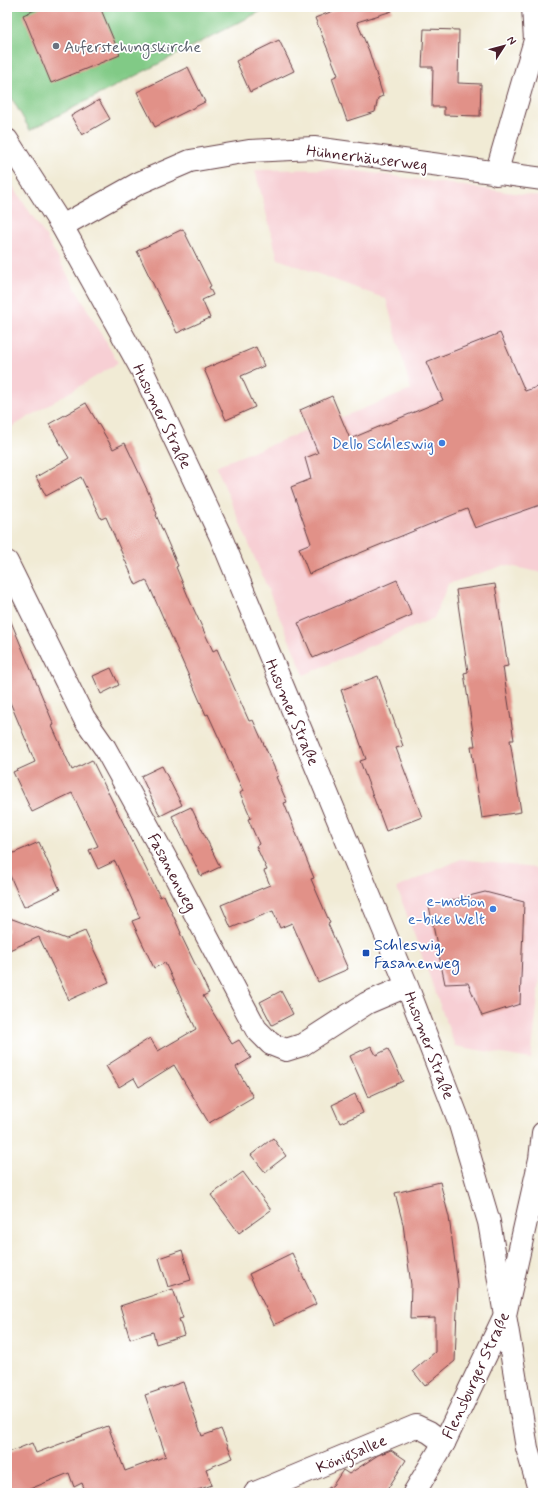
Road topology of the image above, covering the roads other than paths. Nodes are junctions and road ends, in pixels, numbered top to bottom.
1 (533, 7) edge
2 (7, 140) edge
3 (496, 174) junction
4 (543, 179) edge
5 (62, 226) junction
6 (7, 562) edge
7 (407, 986) junction
8 (543, 1133) edge
9 (505, 1315) junction
10 (444, 1443) junction
11 (255, 1493) edge
12 (414, 1493) edge
13 (540, 1493) edge

1 - 3 street
2 - 5 street, Husumer Straße
3 - 4 street, Hühnerhäuserweg
3 - 5 street, Hühnerhäuserweg
5 - 7 street, Husumer Straße
6 - 7 street, Fasanenweg
7 - 9 street, Husumer Straße
8 - 9 street, Flensburger Straße
9 - 10 street, Flensburger Straße
9 - 13 street, Husumer Straße
10 - 11 street, Königsallee
10 - 12 street, Flensburger Straße

